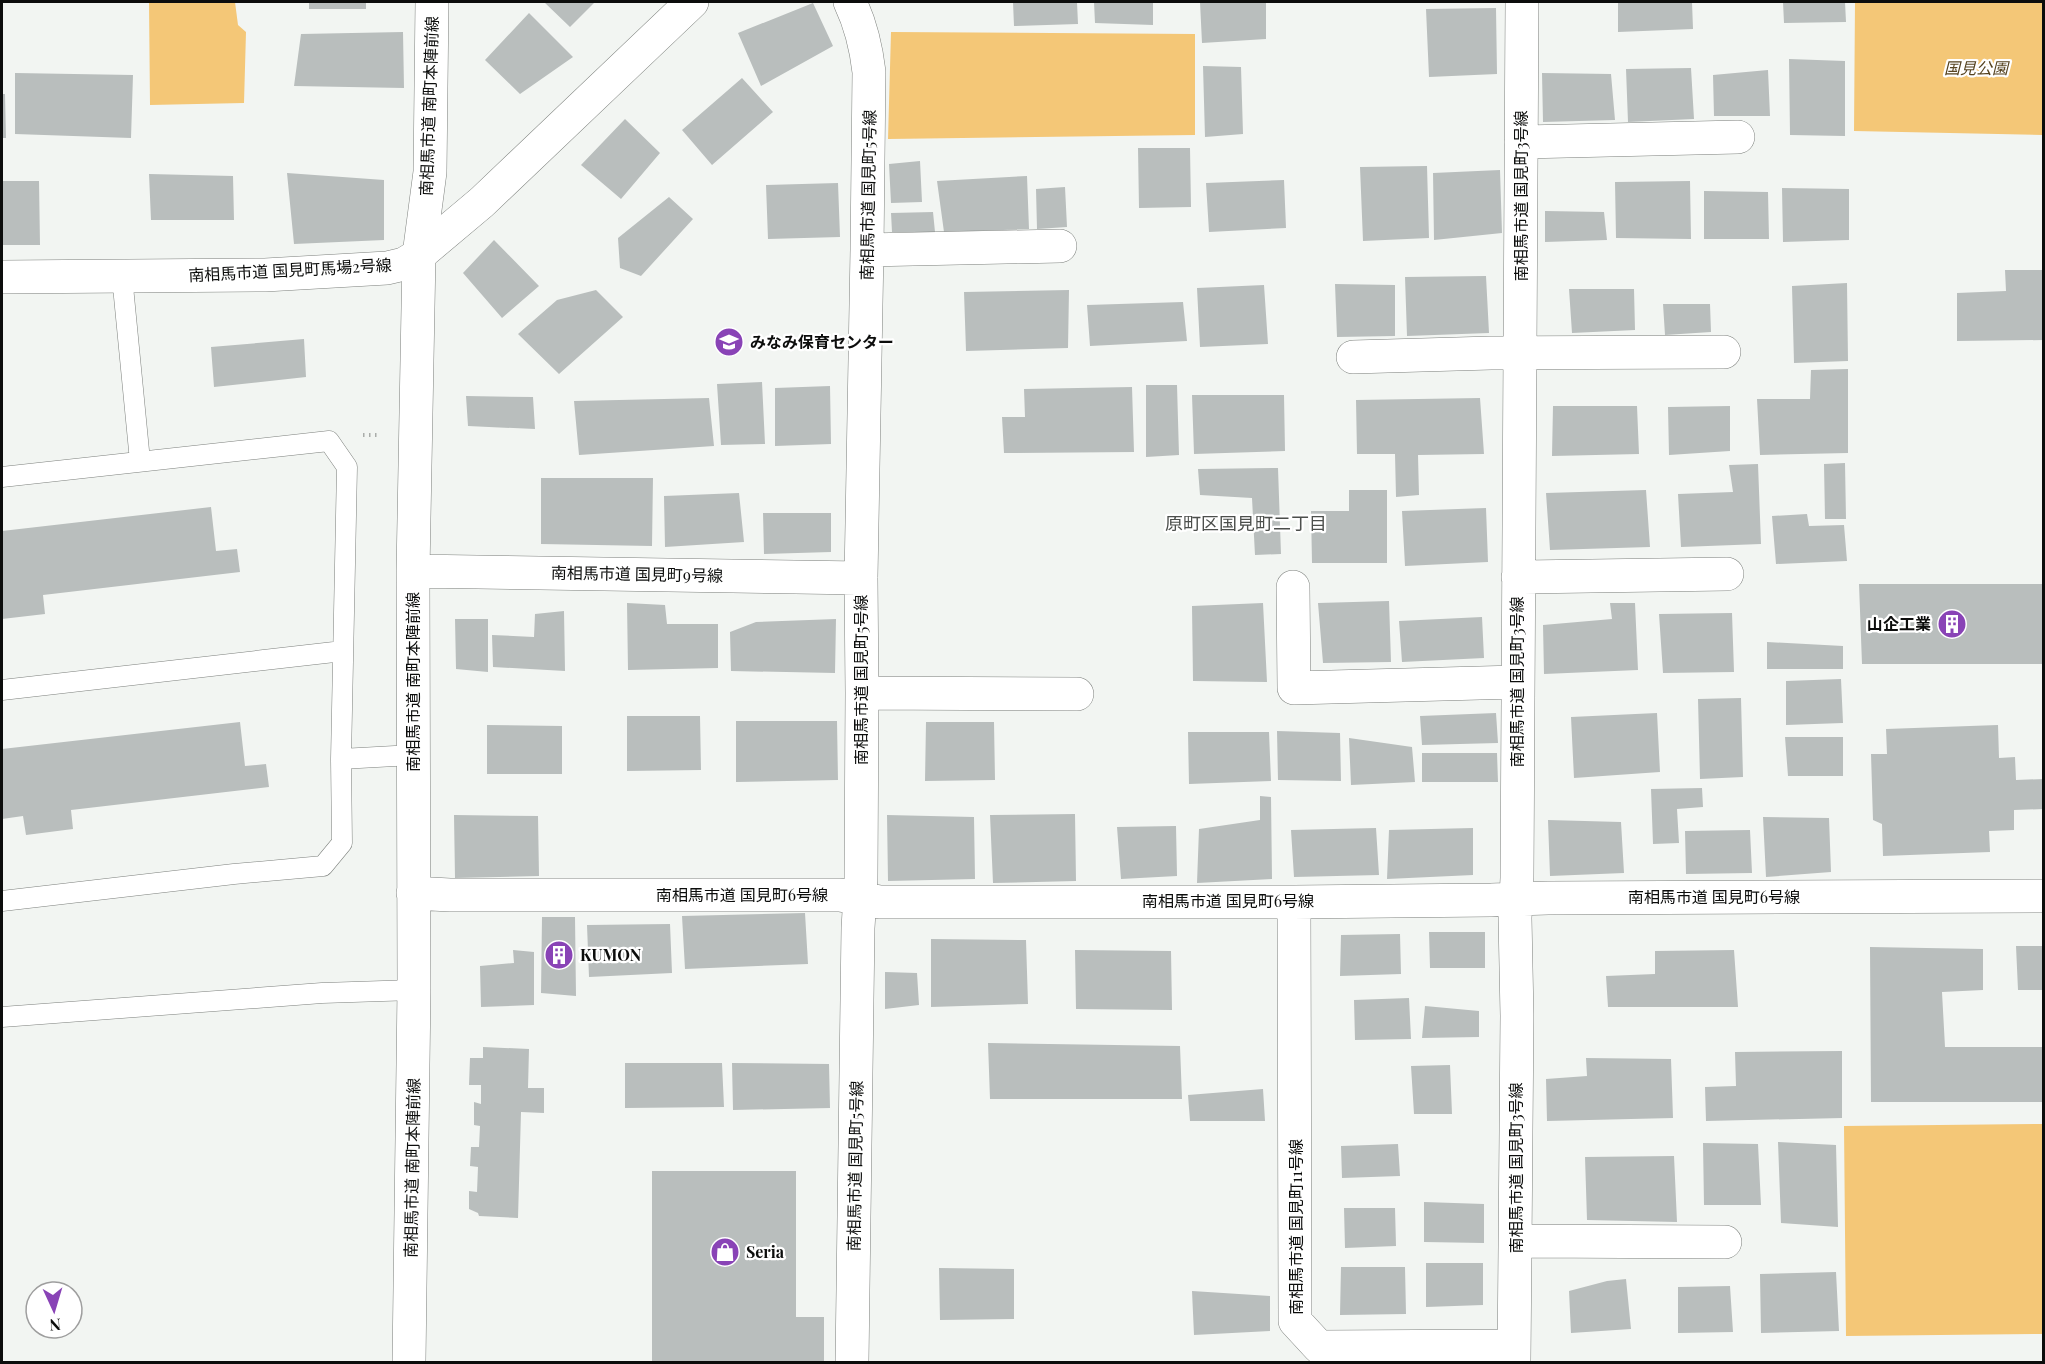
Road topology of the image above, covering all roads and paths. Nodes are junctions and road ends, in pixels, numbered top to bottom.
1 (432, 2) edge
2 (692, 2) edge
3 (850, 2) edge
4 (1522, 2) edge
5 (1738, 137) dead end
6 (1521, 142) junction
7 (1060, 246) dead end
8 (867, 250) junction
9 (419, 255) junction
10 (122, 276) junction
11 (2, 277) edge
12 (1724, 352) dead end
13 (1521, 353) junction
14 (1353, 357) dead end
15 (416, 435) junction
16 (329, 441) junction
17 (140, 461) junction
18 (2, 477) edge
19 (413, 572) junction
20 (1727, 574) dead end
21 (1518, 577) junction
22 (861, 578) junction
23 (1293, 587) dead end
24 (343, 651) junction
25 (1517, 682) junction
26 (2, 690) edge
27 (862, 693) junction
28 (1077, 694) dead end
29 (413, 755) junction
30 (341, 759) junction
31 (413, 893) junction
32 (2043, 896) edge
33 (860, 898) junction
34 (1516, 899) junction
35 (2, 901) edge
36 (1294, 902) junction
37 (414, 990) junction
38 (2, 1017) edge
39 (1516, 1240) junction
40 (1725, 1242) dead end
41 (1514, 1354) edge
42 (409, 1362) edge
43 (852, 1362) edge

1 - 9 street, 南相馬市道 南町本陣前線
2 - 9 street, 南相馬市道 国見町馬場2号線
3 - 8 street, 南相馬市道 国見町5号線
4 - 6 street, 南相馬市道 国見町3号線
5 - 6 street
6 - 13 street, 南相馬市道 国見町3号線
7 - 8 street
8 - 22 street, 南相馬市道 国見町5号線
9 - 10 street, 南相馬市道 国見町馬場2号線
9 - 15 street, 南相馬市道 南町本陣前線
10 - 11 street, 南相馬市道 国見町馬場2号線
10 - 17 lane
12 - 13 street
13 - 14 street
13 - 21 street, 南相馬市道 国見町3号線
15 - 16 path
15 - 19 street, 南相馬市道 南町本陣前線
16 - 17 lane
16 - 24 lane
17 - 18 lane
19 - 22 street, 南相馬市道 国見町9号線
19 - 29 street, 南相馬市道 南町本陣前線
20 - 21 street
21 - 25 street, 南相馬市道 国見町3号線
22 - 27 street, 南相馬市道 国見町5号線
23 - 25 street
24 - 26 lane
24 - 30 lane
25 - 34 street, 南相馬市道 国見町3号線
27 - 28 street
27 - 33 street, 南相馬市道 国見町5号線
29 - 30 lane
29 - 31 street, 南相馬市道 南町本陣前線
30 - 35 lane
31 - 33 street, 南相馬市道 国見町6号線
31 - 37 street, 南相馬市道 南町本陣前線
32 - 34 street, 南相馬市道 国見町6号線
33 - 36 street, 南相馬市道 国見町6号線
33 - 43 street, 南相馬市道 国見町5号線
34 - 36 street, 南相馬市道 国見町6号線
34 - 39 street, 南相馬市道 国見町3号線
36 - 41 street, 南相馬市道 国見町11号線
37 - 38 lane
37 - 42 street, 南相馬市道 南町本陣前線
39 - 40 street
39 - 41 street, 南相馬市道 国見町3号線

